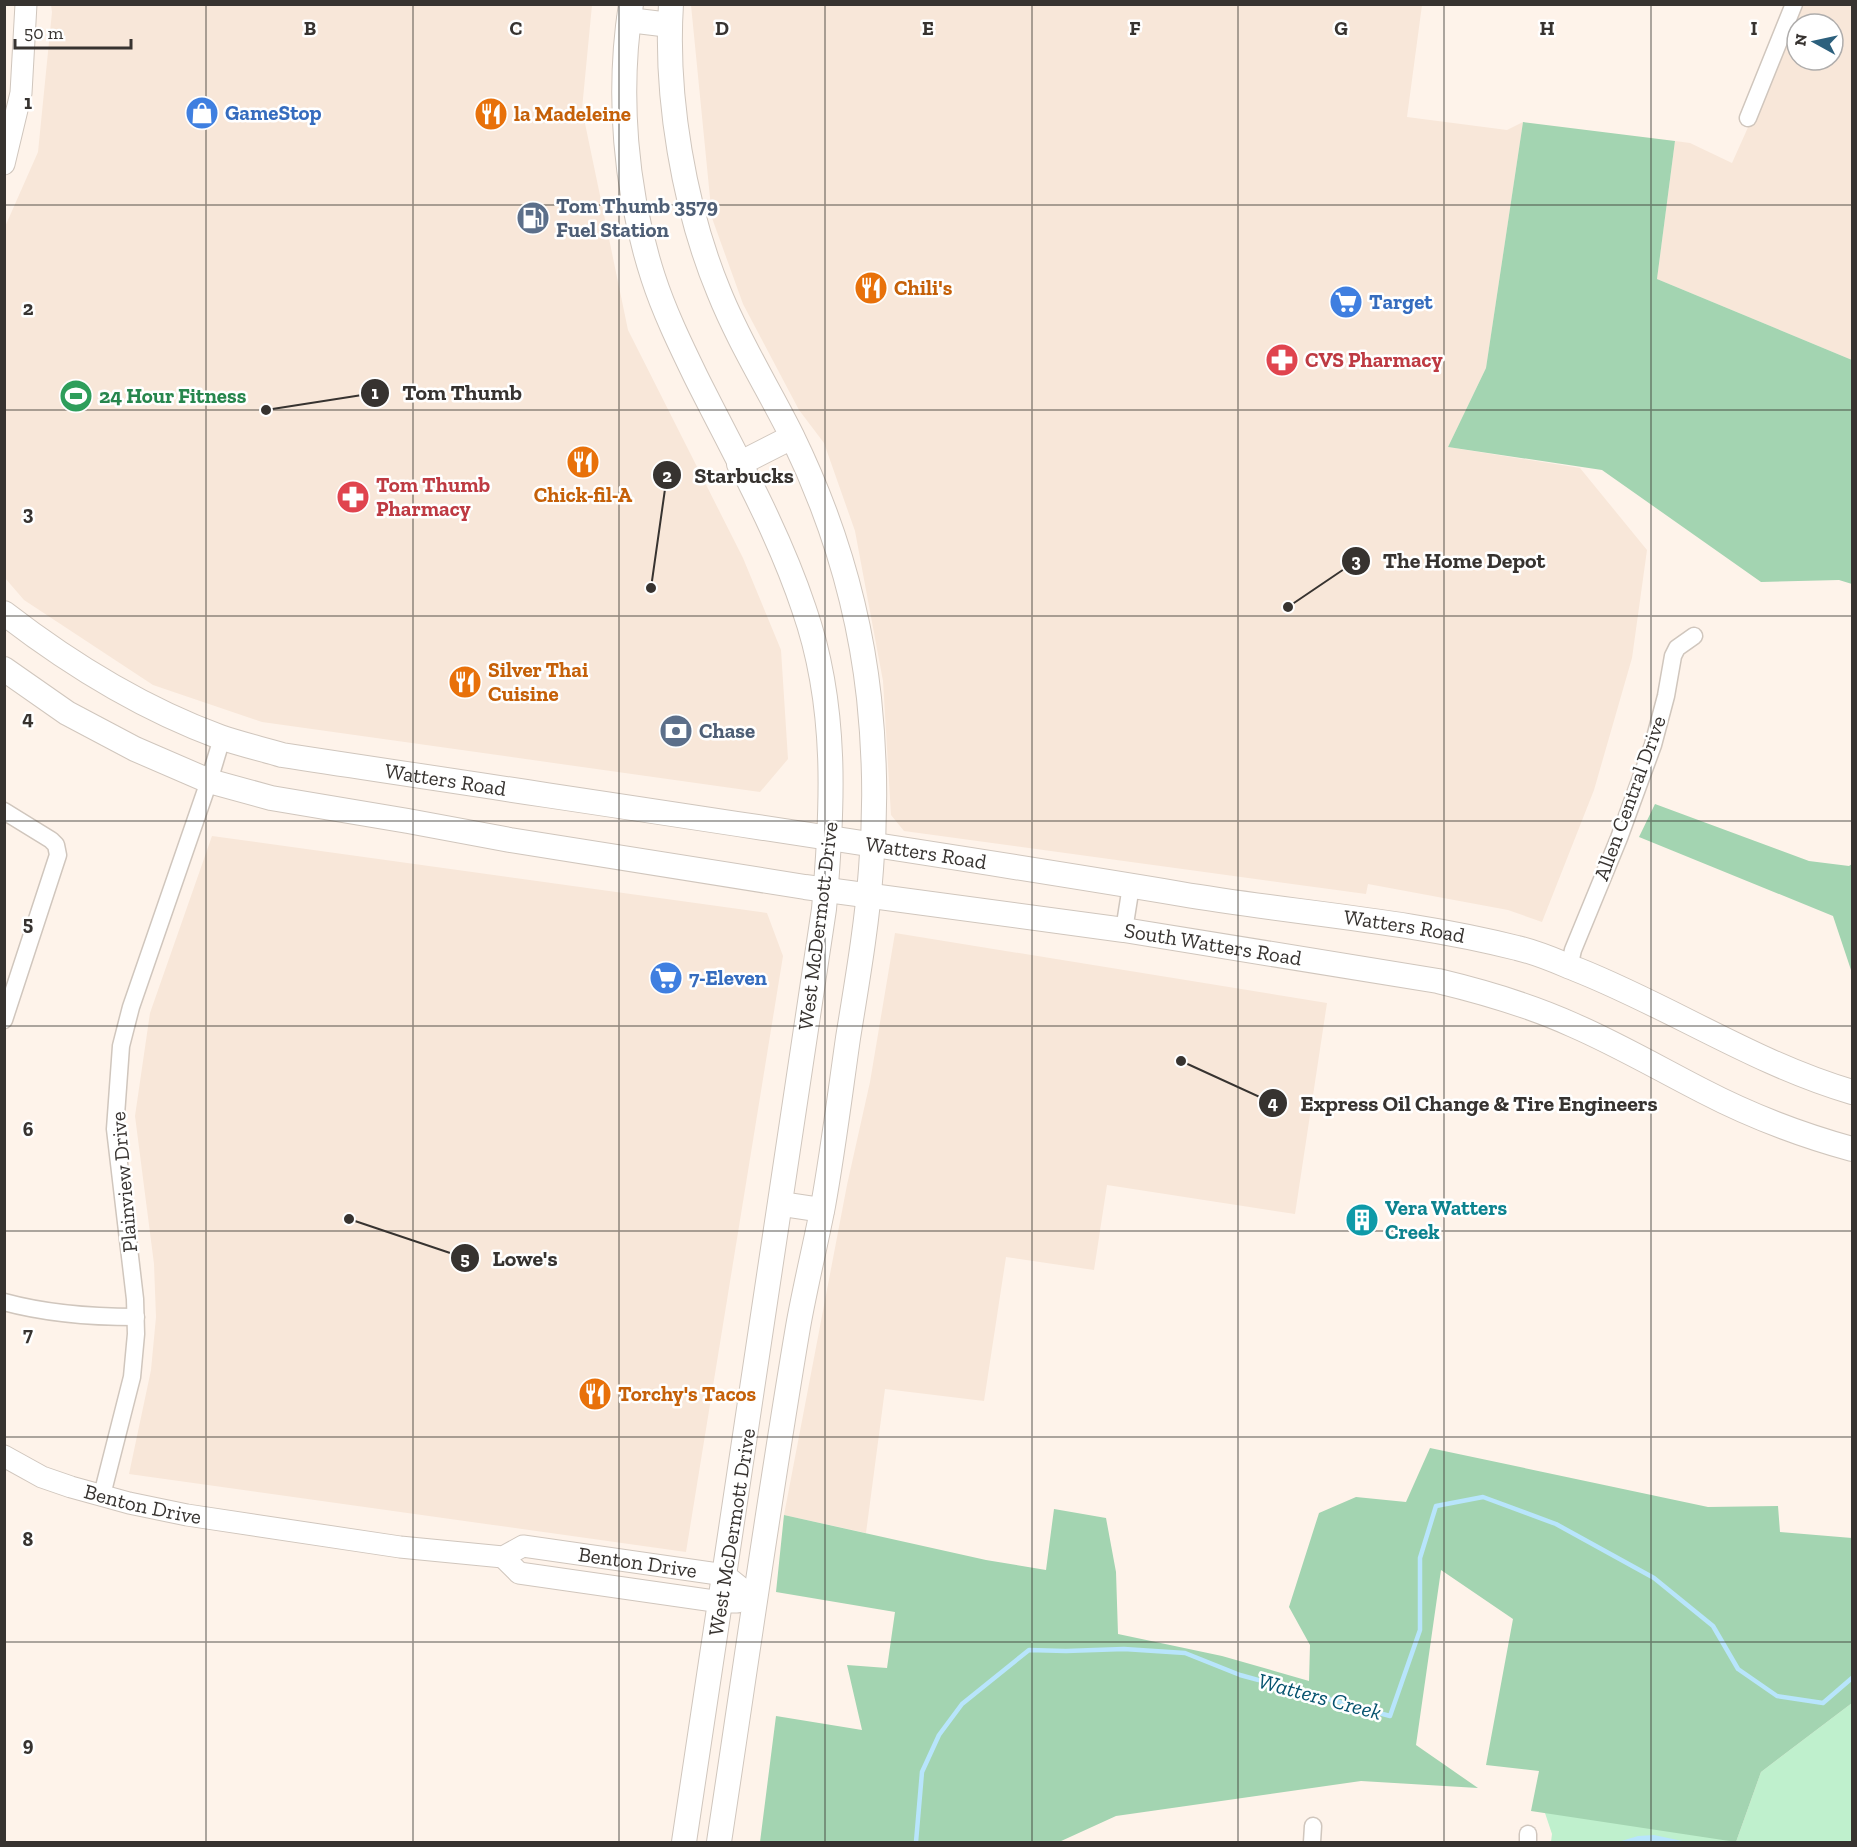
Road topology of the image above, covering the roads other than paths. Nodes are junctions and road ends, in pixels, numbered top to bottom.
1 (26, 4) edge
2 (1794, 4) edge
3 (630, 12) edge
4 (671, 15) edge
5 (1748, 118) dead end
6 (4, 164) edge
7 (792, 437) junction
8 (739, 464) junction
9 (4, 613) edge
10 (1694, 636) dead end
11 (4, 669) edge
12 (222, 738) junction
13 (209, 781) junction
14 (4, 811) edge
15 (830, 839) junction
16 (873, 845) junction
17 (1131, 886) junction
18 (826, 890) junction
19 (869, 894) junction
20 (1124, 930) junction
21 (1569, 967) junction
22 (4, 1020) edge
23 (1852, 1092) edge
24 (1852, 1149) edge
25 (782, 1204) junction
26 (822, 1210) junction
27 (4, 1302) edge
28 (136, 1317) junction
29 (4, 1456) edge
30 (102, 1495) junction
31 (503, 1557) junction
32 (724, 1575) junction
33 (756, 1600) junction
34 (721, 1602) junction
35 (684, 1842) edge
36 (719, 1842) edge

1 - 6 street
2 - 5 street
3 - 4 main road
3 - 8 main road, West McDermott Drive
4 - 7 main road, West McDermott Drive
7 - 8 main road
7 - 16 main road, West McDermott Drive
8 - 15 main road, West McDermott Drive
9 - 12 main road, Watters Road
10 - 21 street, Allen Central Drive
11 - 13 main road
12 - 13 street, Plainview Drive
12 - 15 main road, Watters Road
13 - 18 main road
13 - 28 street, Plainview Drive
14 - 22 street
15 - 16 main road, Watters Road
15 - 18 main road, West McDermott Drive
16 - 17 main road, Watters Road
16 - 19 main road, West McDermott Drive
17 - 20 street
17 - 21 main road, Watters Road
18 - 19 main road
18 - 25 main road, West McDermott Drive
19 - 20 main road, South Watters Road
19 - 26 main road, West McDermott Drive
20 - 24 main road, South Watters Road
21 - 23 main road, Watters Road
25 - 26 main road
25 - 32 main road, West McDermott Drive
26 - 33 main road, West McDermott Drive
27 - 28 street
28 - 30 street, Plainview Drive
29 - 30 street, Benton Drive
30 - 31 street, Benton Drive
31 - 32 street, Benton Drive
31 - 34 street, Benton Drive
32 - 33 street, Benton Drive
32 - 34 main road, West McDermott Drive
33 - 34 street, Benton Drive
33 - 36 main road, West McDermott Drive
34 - 35 main road, West McDermott Drive

